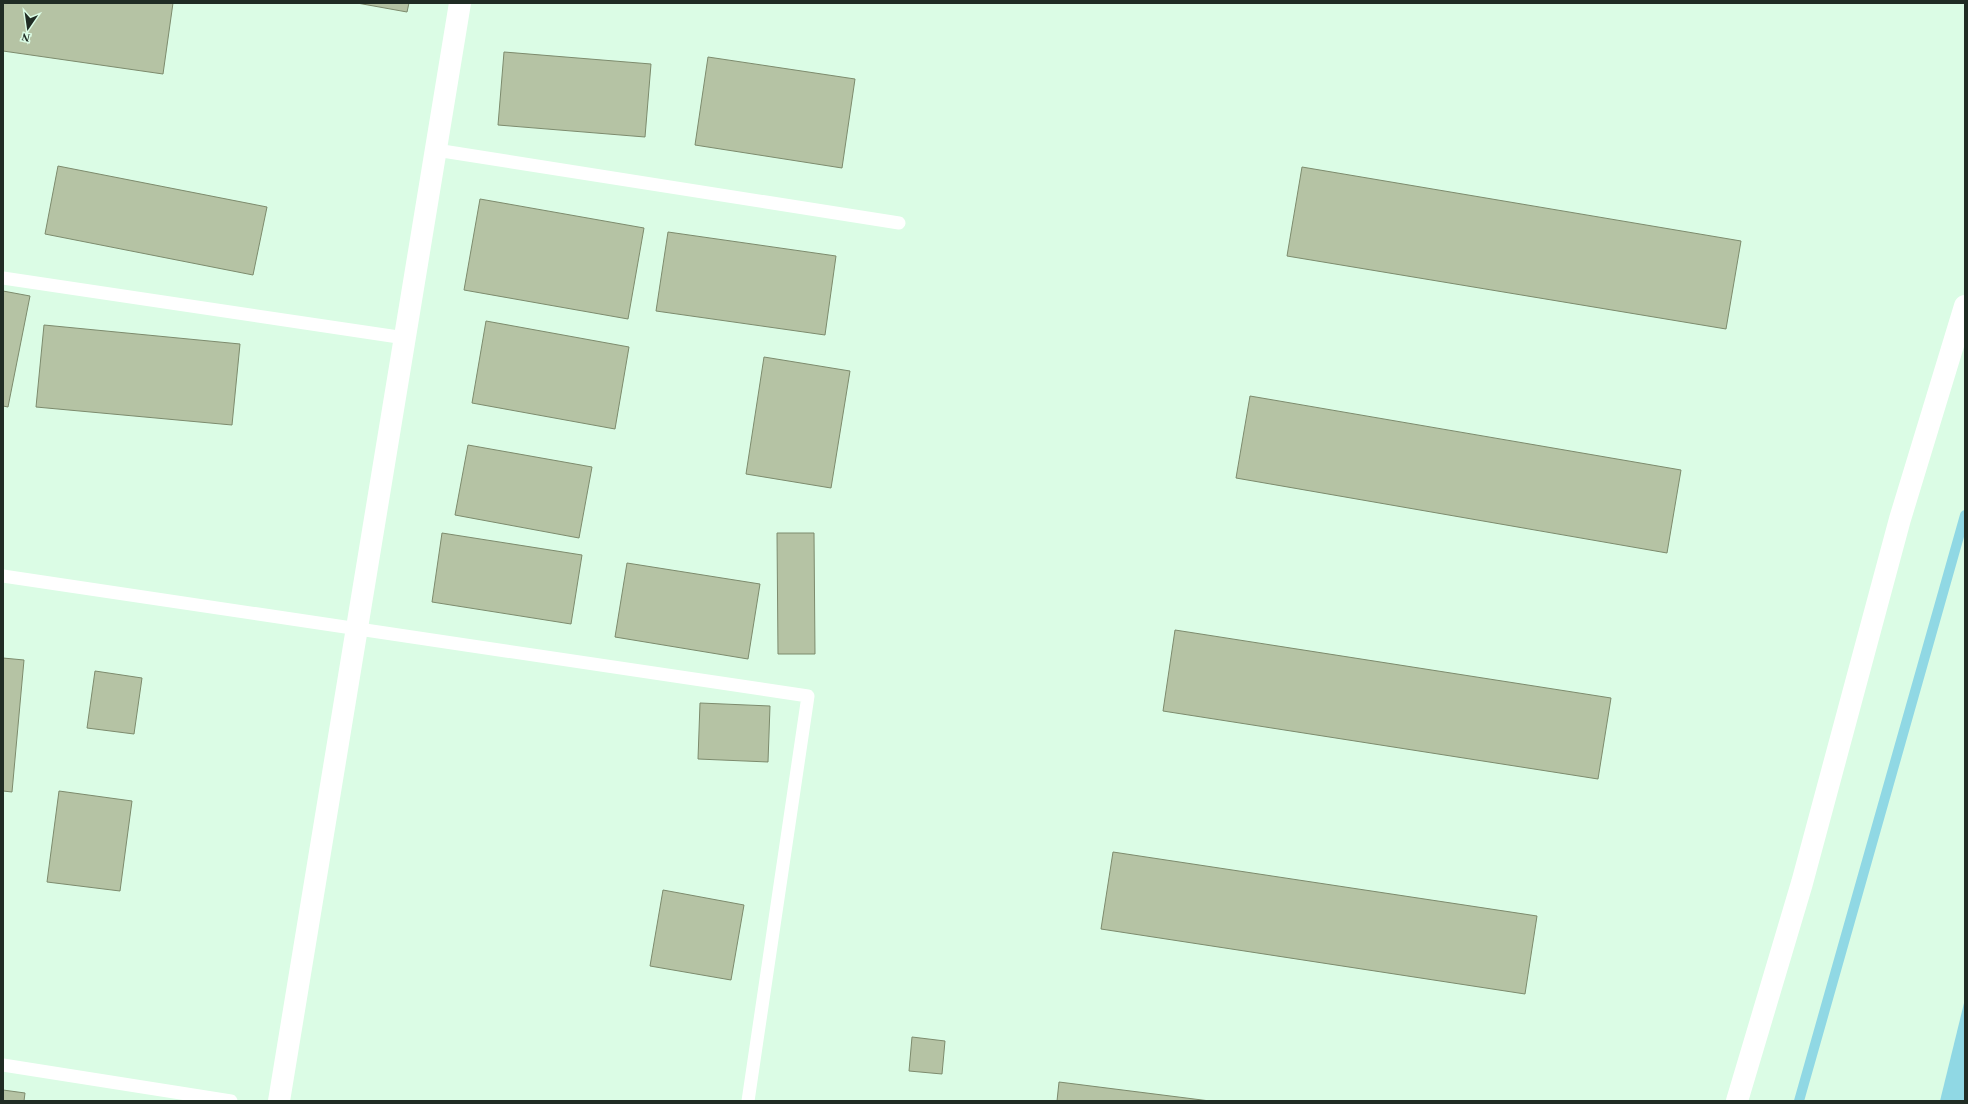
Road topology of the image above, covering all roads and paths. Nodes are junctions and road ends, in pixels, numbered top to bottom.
1 (460, 3) edge
2 (436, 150) junction
3 (899, 223) dead end
4 (3, 278) edge
5 (1965, 306) edge
6 (405, 338) junction
7 (3, 576) edge
8 (357, 629) junction
9 (3, 1065) edge
10 (231, 1101) edge
11 (279, 1101) edge
12 (748, 1101) edge
13 (1737, 1101) edge

1 - 2 street
2 - 3 lane
2 - 6 street
4 - 6 lane
5 - 13 street
6 - 8 street
7 - 8 lane
8 - 11 street
8 - 12 lane
9 - 10 lane

